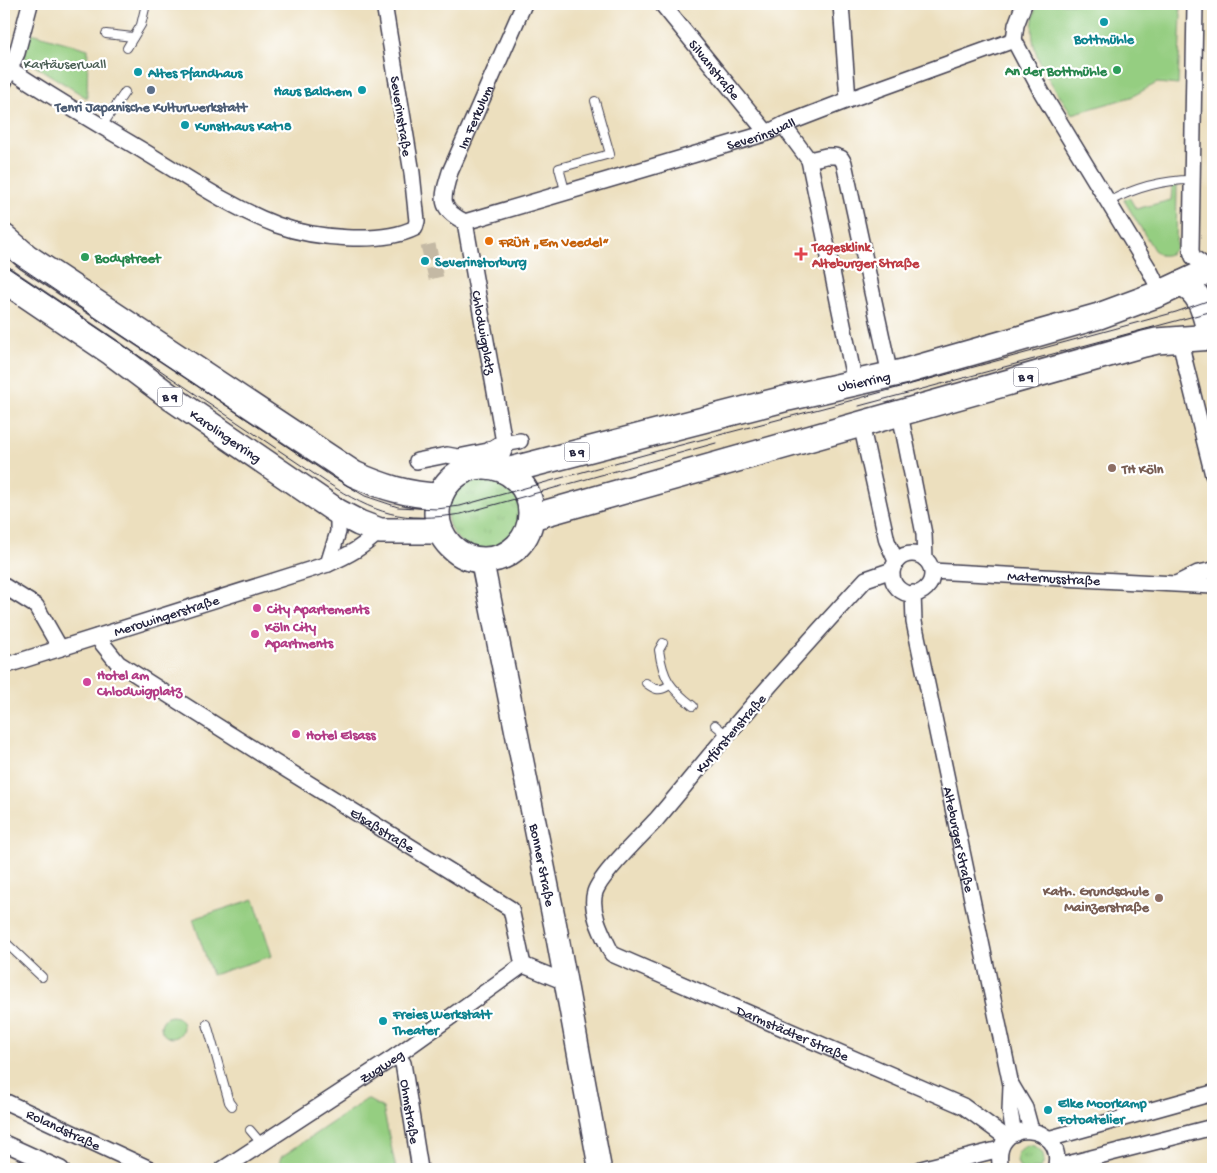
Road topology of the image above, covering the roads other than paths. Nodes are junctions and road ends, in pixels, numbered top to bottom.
1 (30, 4) edge
2 (146, 4) edge
3 (384, 4) edge
4 (524, 4) edge
5 (662, 4) edge
6 (841, 4) edge
7 (1024, 4) edge
8 (1195, 4) edge
9 (106, 34) dead end
10 (133, 38) junction
11 (1014, 40) junction
12 (127, 48) dead end
13 (6, 72) edge
14 (125, 92) dead end
15 (848, 100) junction
16 (595, 101) dead end
17 (783, 125) junction
18 (102, 126) junction
19 (767, 133) junction
20 (809, 160) junction
21 (1192, 180) junction
22 (566, 194) junction
23 (1108, 202) junction
24 (465, 222) junction
25 (4, 237) edge
26 (1212, 269) edge
27 (4, 280) edge
28 (1171, 289) junction
29 (1180, 339) junction
30 (1213, 340) edge
31 (890, 374) junction
32 (855, 383) junction
33 (900, 414) junction
34 (861, 424) junction
35 (520, 441) dead end
36 (504, 444) junction
37 (416, 461) dead end
38 (501, 469) junction
39 (1213, 475) edge
40 (440, 496) junction
41 (338, 512) junction
42 (532, 517) junction
43 (380, 531) junction
44 (440, 531) junction
45 (482, 561) junction
46 (328, 564) junction
47 (929, 565) junction
48 (894, 566) junction
49 (1213, 570) edge
50 (1176, 584) junction
51 (4, 586) edge
52 (1213, 586) edge
53 (913, 593) junction
54 (97, 637) junction
55 (663, 643) dead end
56 (60, 648) junction
57 (4, 666) edge
58 (646, 683) dead end
59 (668, 686) dead end
60 (693, 706) dead end
61 (596, 916) joint
62 (4, 941) edge
63 (523, 965) junction
64 (42, 976) dead end
65 (566, 982) junction
66 (207, 1024) dead end
67 (396, 1056) junction
68 (1011, 1084) junction
69 (1213, 1093) edge
70 (4, 1101) edge
71 (232, 1106) dead end
72 (1213, 1127) edge
73 (250, 1130) dead end
74 (1031, 1130) junction
75 (1048, 1139) junction
76 (1007, 1140) junction
77 (4, 1143) edge
78 (261, 1143) junction
79 (1056, 1168) edge
80 (61, 1169) edge
81 (150, 1169) edge
82 (223, 1169) edge
83 (420, 1169) edge
84 (600, 1169) edge
85 (921, 1169) edge
86 (1001, 1169) edge

1 - 13 street
2 - 10 lane
3 - 18 street, Severinstraße
4 - 24 street, Im Ferkulum
5 - 19 street, Silvanstraße
6 - 15 street
7 - 11 street
8 - 21 street
9 - 10 lane
10 - 12 lane
11 - 15 street, Severinswall
11 - 23 street
13 - 18 street
14 - 18 lane
15 - 17 street, Severinswall
16 - 22 lane
17 - 19 street, Severinswall
17 - 20 street
19 - 22 street, Severinswall
20 - 31 street
20 - 32 street
21 - 23 lane
21 - 26 street
22 - 24 street, Severinswall
23 - 28 street
24 - 36 street, Chlodwigplatz
25 - 40 main road
26 - 28 main road, Ubierring / B 9
27 - 41 main road, Karolingerring / B 9
28 - 30 main road
28 - 31 main road, Ubierring / B 9
29 - 30 main road, B 9
29 - 33 main road, B 9
29 - 39 street
31 - 32 main road, Ubierring / B 9
32 - 38 main road, Ubierring / B 9
33 - 34 main road, B 9
33 - 47 street
34 - 42 main road, B 9
34 - 48 street
35 - 36 street
36 - 37 street
36 - 38 street, Chlodwigplatz
38 - 40 main road, B 9
38 - 42 main road
40 - 44 main road
41 - 43 main road, Karolingerring / B 9
41 - 46 street
42 - 45 main road
43 - 44 main road, Karolingerring / B 9
43 - 46 street, Merowingerstraße
44 - 45 main road
45 - 65 main road, Bonner Straße
46 - 54 street, Merowingerstraße
47 - 48 street
47 - 50 street, Maternusstraße
47 - 53 street
48 - 53 street
48 - 61 street, Kurfürstenstraße
49 - 50 street, Maternusstraße
50 - 52 street, Maternusstraße
51 - 56 street
53 - 68 street, Alteburger Straße
54 - 56 street, Merowingerstraße
54 - 63 street, Elsaßstraße
55 - 60 lane
56 - 57 street, Merowingerstraße
58 - 59 lane
61 - 76 street, Darmstädter Straße
62 - 64 lane
63 - 65 street
63 - 67 street, Zugweg
65 - 84 main road, Bonner Straße
66 - 71 lane
67 - 78 street, Zugweg
67 - 83 street, Ohmstraße
68 - 74 street, Alteburger Straße
68 - 76 street, Alteburger Straße
69 - 75 street
70 - 81 street, Rolandstraße
72 - 79 street
73 - 78 lane
74 - 75 street
74 - 76 street
75 - 79 street
76 - 85 street
76 - 86 street, Alteburger Straße
77 - 80 street
78 - 82 street, Zugweg

